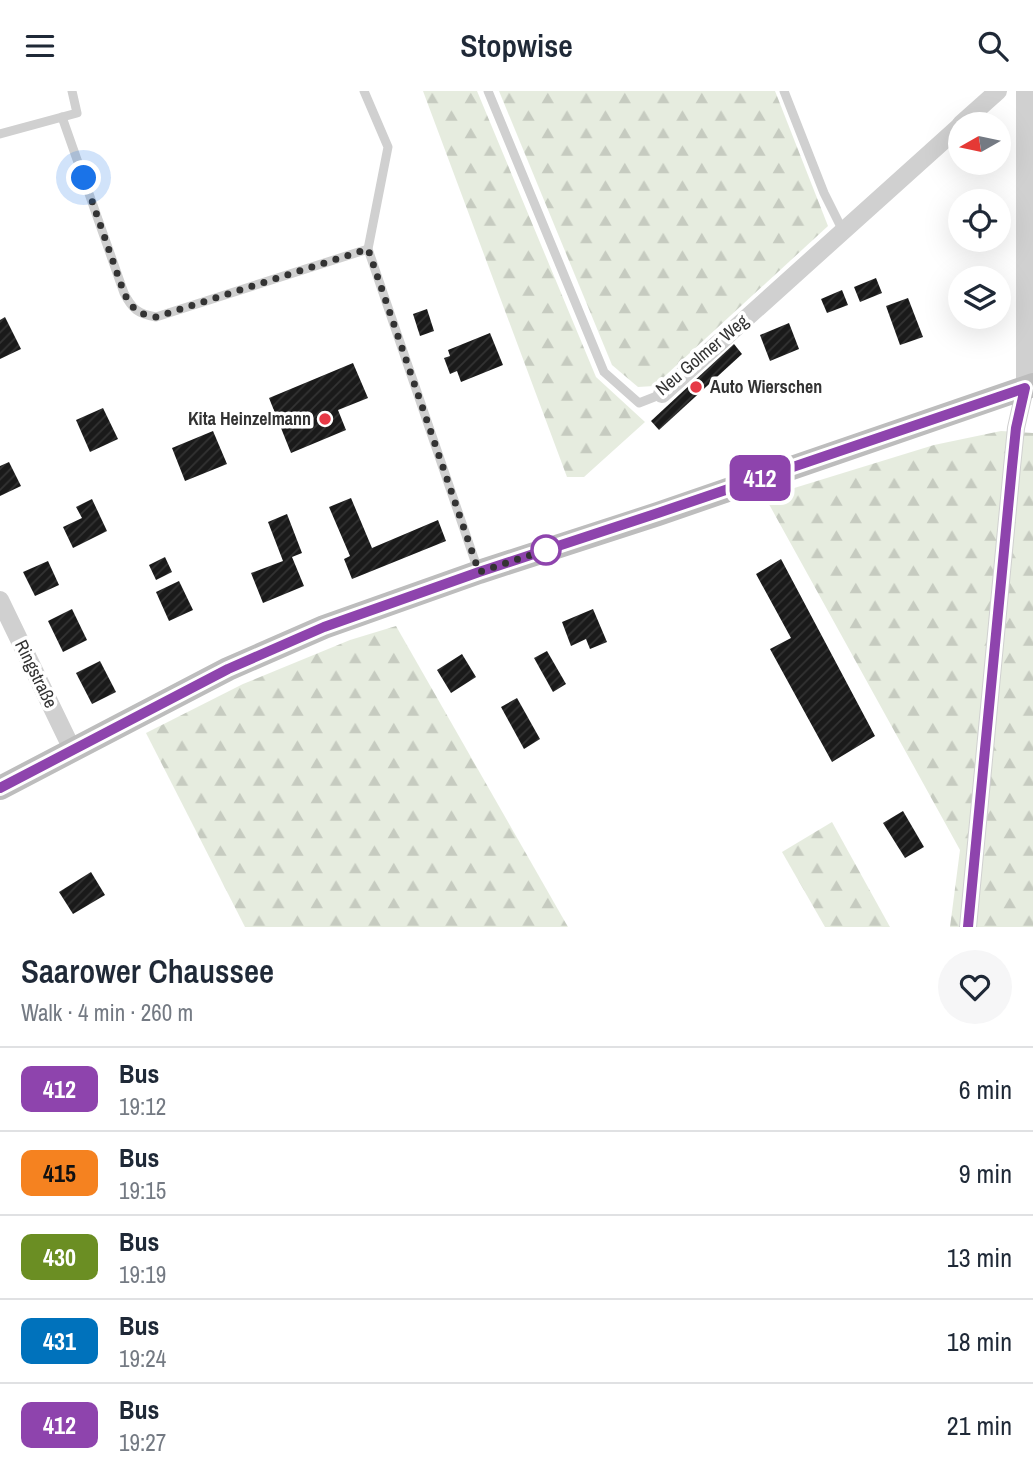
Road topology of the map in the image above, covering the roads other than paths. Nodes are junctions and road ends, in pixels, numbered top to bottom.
1 (72, 91) edge
2 (364, 91) edge
3 (488, 91) edge
4 (784, 91) edge
5 (998, 91) edge
6 (1025, 91) edge
7 (975, 112) edge
8 (62, 117) junction
9 (0, 134) edge
10 (948, 137) edge
11 (843, 231) junction
12 (368, 249) junction
13 (1029, 386) edge
14 (662, 394) joint
15 (479, 572) junction
16 (0, 600) edge
17 (72, 749) junction
18 (0, 787) edge
19 (968, 927) edge

1 - 8 lane
2 - 12 lane
3 - 14 lane, Neu Golmer Weg
4 - 11 lane
5 - 7 street, Neu Golmer Weg
6 - 13 street
8 - 9 lane
8 - 12 lane
10 - 11 street, Neu Golmer Weg
11 - 14 street, Neu Golmer Weg
12 - 15 lane
13 - 15 main road
13 - 19 street
15 - 17 main road
16 - 17 street, Ringstraße
17 - 18 main road

